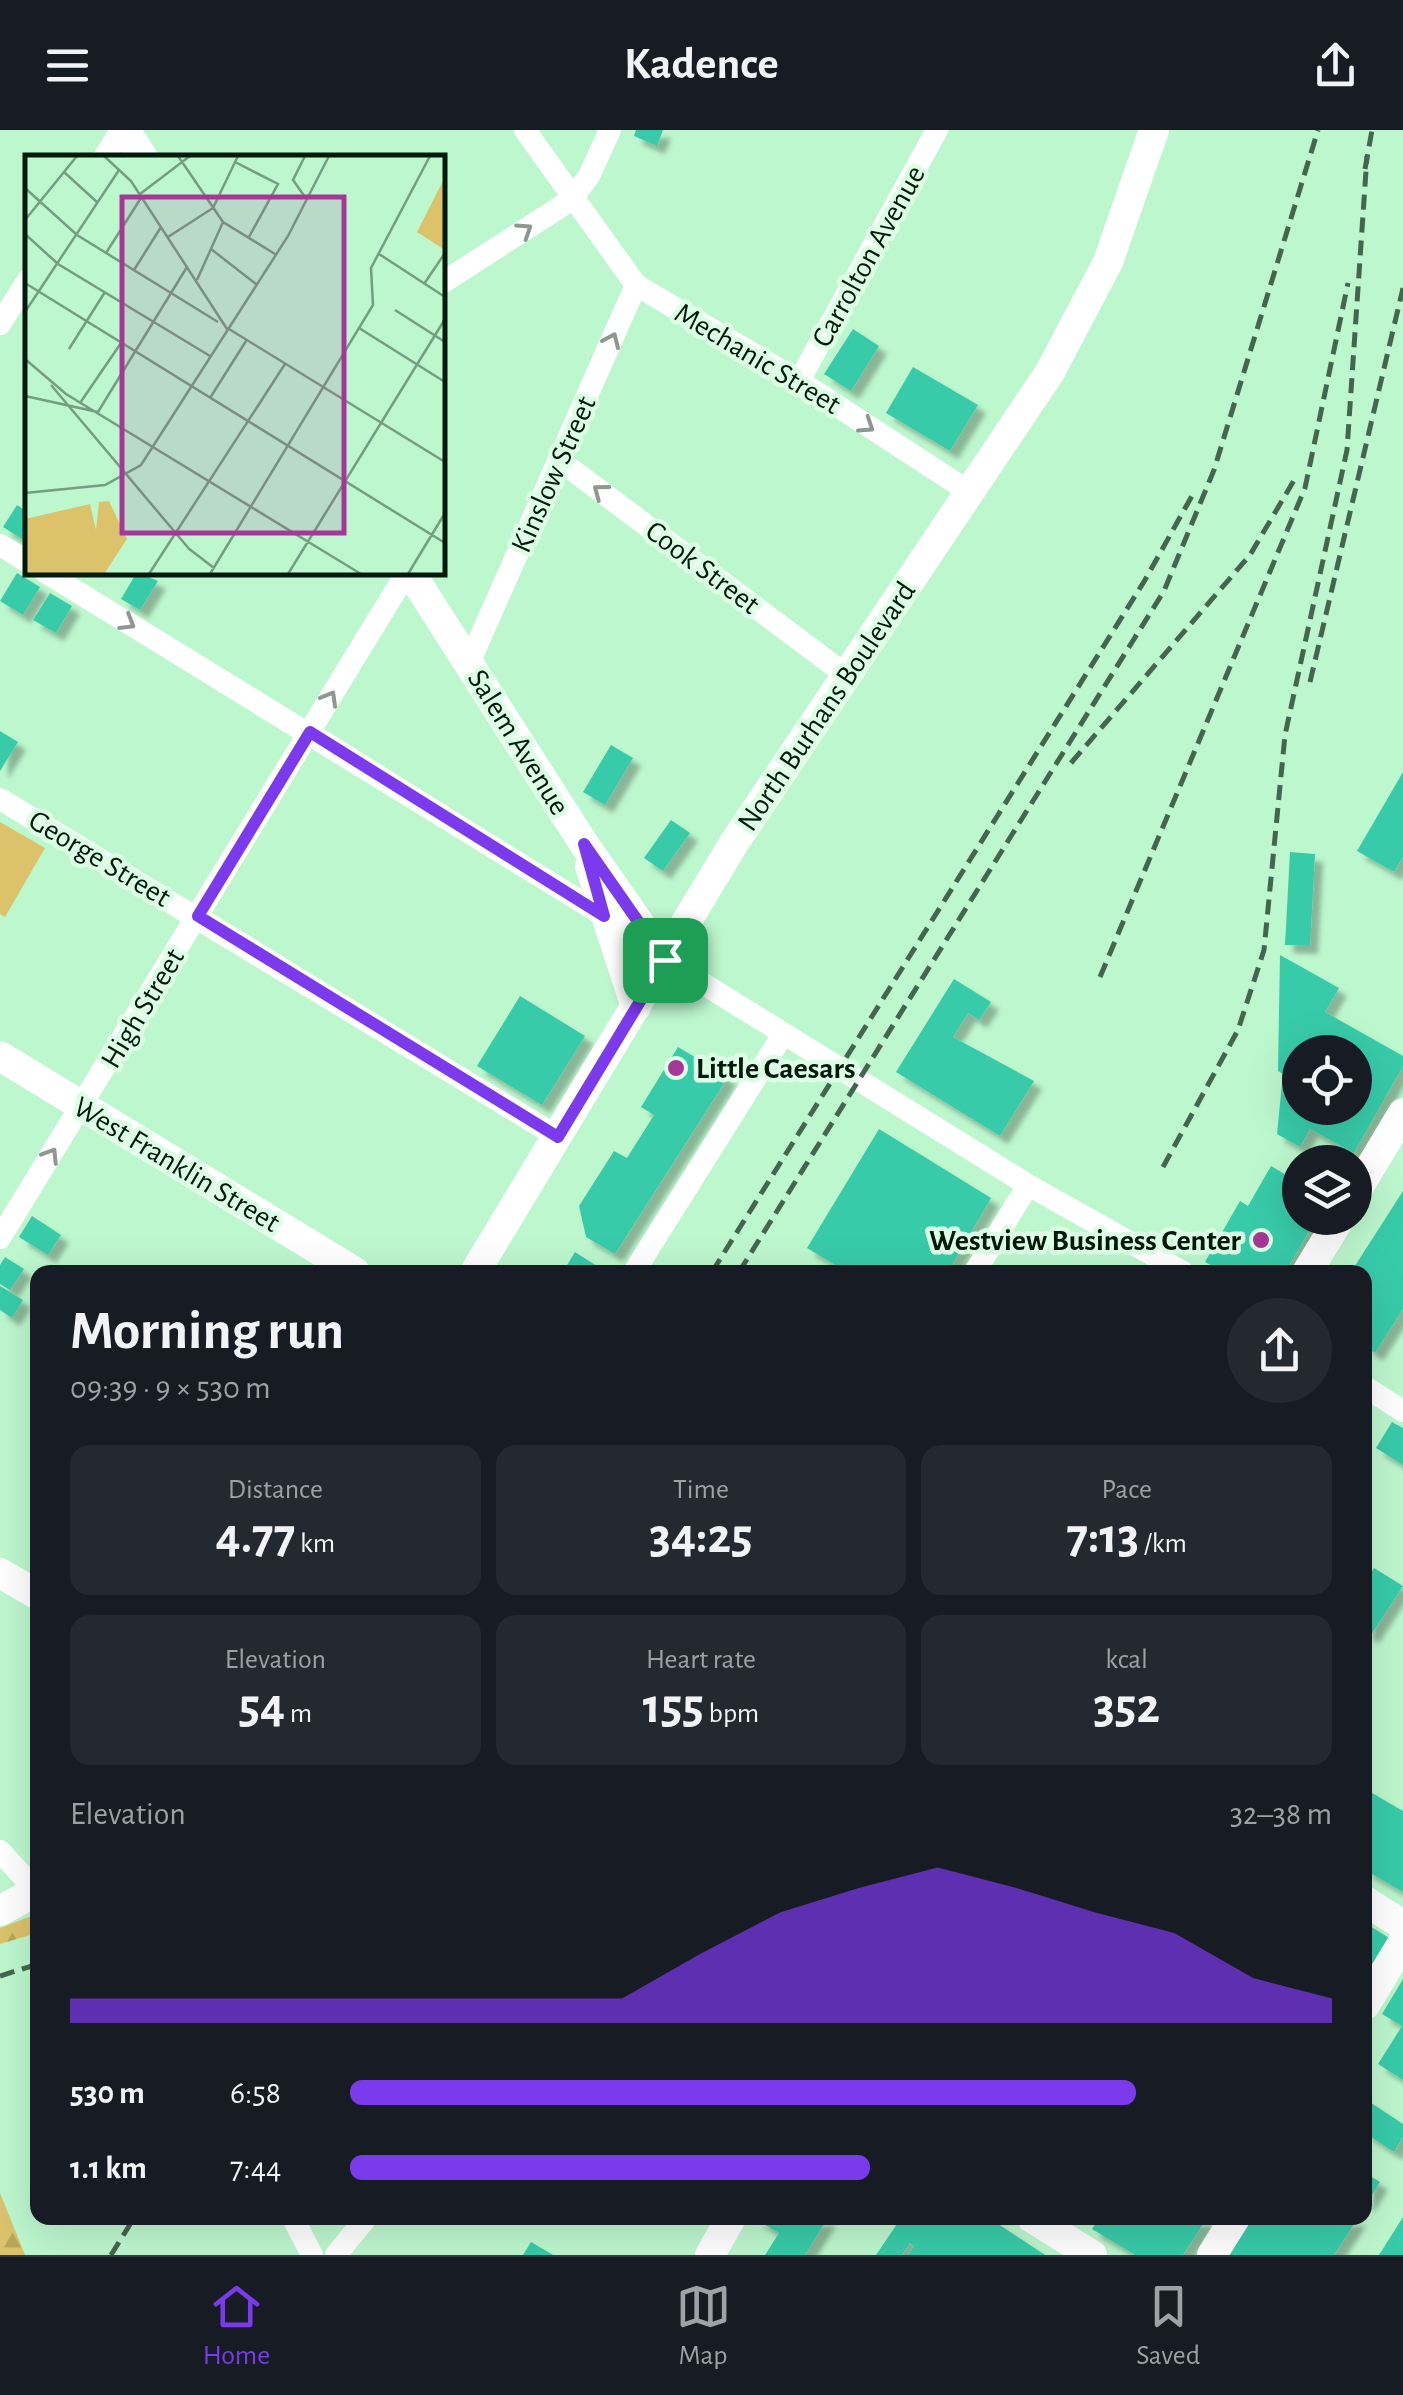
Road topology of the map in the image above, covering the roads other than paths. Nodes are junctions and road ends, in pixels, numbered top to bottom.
1 (123, 130) edge
2 (524, 130) edge
3 (610, 130) edge
4 (937, 130) edge
5 (1154, 130) edge
6 (106, 155) edge
7 (141, 155) edge
8 (571, 200) junction
9 (445, 281) edge
10 (25, 285) edge
11 (636, 285) junction
12 (0, 324) edge
13 (799, 382) junction
14 (559, 460) junction
15 (968, 491) junction
16 (0, 545) edge
17 (25, 560) edge
18 (56, 575) edge
19 (407, 575) edge
20 (411, 575) edge
21 (83, 582) edge
22 (469, 663) junction
23 (846, 675) junction
24 (310, 732) junction
25 (0, 799) edge
26 (584, 844) junction
27 (198, 916) junction
28 (604, 916) junction
29 (665, 960) junction
30 (636, 1007) junction
31 (782, 1036) junction
32 (0, 1056) edge
33 (81, 1106) junction
34 (1403, 1113) edge
35 (558, 1137) junction
36 (1372, 1165) edge
37 (1028, 1185) junction
38 (1330, 1235) edge
39 (0, 1238) edge
40 (342, 1265) edge
41 (479, 1265) edge
42 (638, 1265) edge
43 (979, 1265) edge
44 (1171, 1265) edge
45 (1312, 1265) edge
46 (1372, 1391) edge
47 (1403, 1411) edge
48 (0, 1573) edge
49 (30, 1590) edge
50 (0, 1851) edge
51 (30, 1883) edge
52 (30, 1895) edge
53 (1372, 1905) edge
54 (0, 1911) edge
55 (1403, 1925) edge
56 (1403, 1942) edge
57 (1372, 1993) edge
58 (297, 2225) edge
59 (360, 2225) edge
60 (728, 2225) edge
61 (1043, 2225) edge
62 (1231, 2225) edge
63 (312, 2255) edge
64 (336, 2255) edge
65 (710, 2255) edge
66 (1092, 2255) edge
67 (1212, 2255) edge

1 - 6 street
1 - 7 main road
2 - 8 street, Mechanic Street
3 - 8 street
4 - 13 street, Carrolton Avenue
5 - 15 main road, North Burhans Boulevard
9 -> 8 street
8 - 11 street, Mechanic Street
10 - 12 street
11 - 13 street, Mechanic Street
14 -> 11 street, Kinslow Street
13 -> 15 street, Mechanic Street
14 - 22 street, Kinslow Street
23 -> 14 street, Cook Street
15 - 23 main road, North Burhans Boulevard
16 - 17 street
18 - 21 street
24 -> 19 street, High Street
20 - 22 main road, Salem Avenue
21 -> 24 street
22 - 26 main road, Salem Avenue
23 - 29 main road, North Burhans Boulevard
24 - 27 street, High Street
24 - 28 street
25 - 27 street, George Street
26 - 28 main road
26 - 29 main road, Salem Avenue
27 - 33 street, High Street
27 - 35 street, George Street
28 - 30 main road
29 - 30 main road, North Burhans Boulevard
29 - 31 street
30 - 35 main road, North Burhans Boulevard
31 - 37 street
31 - 42 street
32 - 33 main road, West Franklin Street
39 -> 33 street, High Street
33 - 40 main road, West Franklin Street
34 - 36 main road
35 - 41 main road, North Burhans Boulevard
37 - 43 street
37 - 44 street
38 - 45 main road
46 - 47 street
48 - 49 main road
50 - 51 street
52 - 54 main road
53 - 55 main road
56 - 57 main road
58 - 63 street
59 - 64 street
60 - 65 main road
61 - 66 main road
62 - 67 main road

